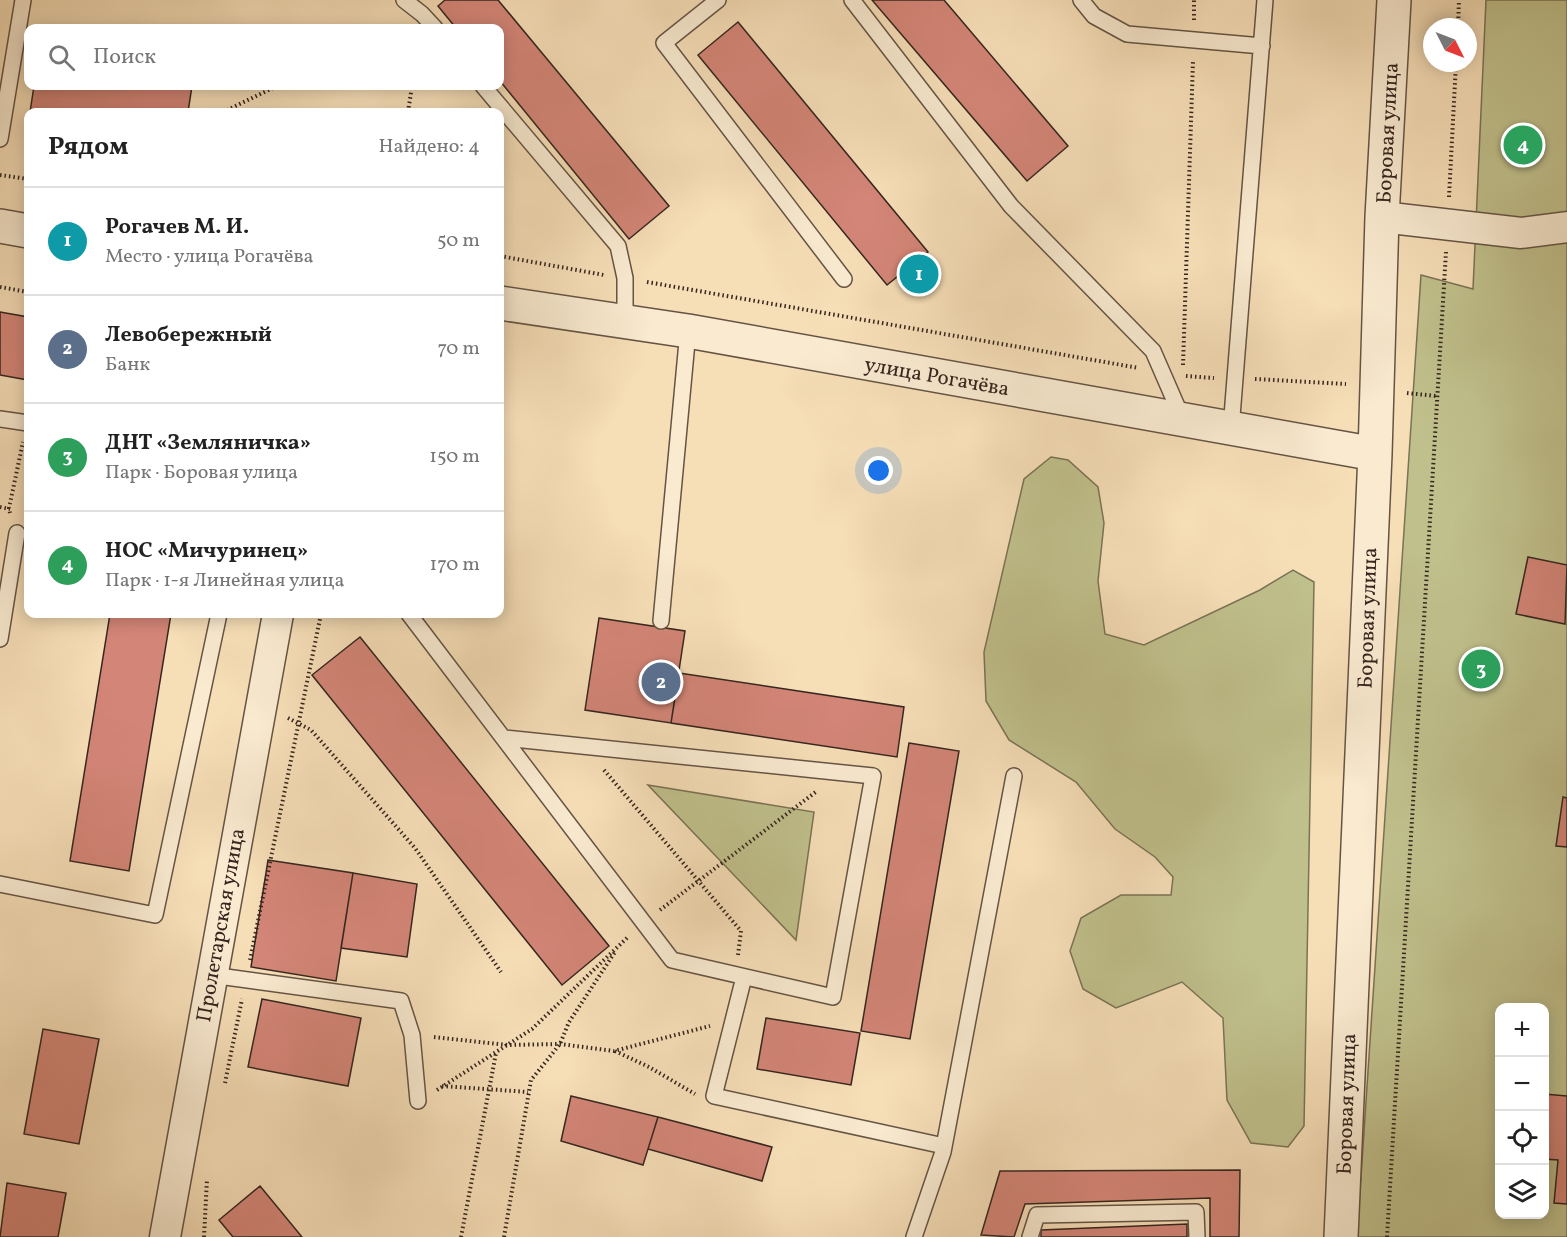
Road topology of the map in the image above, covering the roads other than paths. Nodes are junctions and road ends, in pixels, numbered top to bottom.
1 (23, 0) edge
2 (404, 0) edge
3 (718, 0) edge
4 (852, 0) edge
5 (1082, 0) edge
6 (1265, 0) edge
7 (1394, 0) edge
8 (431, 24) edge
9 (1262, 46) junction
10 (486, 90) edge
11 (502, 108) edge
12 (504, 111) edge
13 (0, 140) edge
14 (1382, 216) junction
15 (0, 226) edge
16 (1565, 228) edge
17 (24, 230) edge
18 (843, 279) dead end
19 (504, 304) edge
20 (625, 322) junction
21 (688, 331) junction
22 (0, 419) edge
23 (1183, 420) junction
24 (24, 422) edge
25 (1231, 429) junction
26 (1375, 454) junction
27 (17, 532) road end
28 (218, 618) edge
29 (272, 618) edge
30 (413, 618) edge
31 (661, 621) dead end
32 (0, 639) edge
33 (504, 738) junction
34 (1014, 776) dead end
35 (0, 884) edge
36 (211, 975) junction
37 (739, 976) junction
38 (418, 1101) dead end
39 (944, 1146) junction
40 (165, 1237) edge
41 (914, 1237) edge
42 (1030, 1237) edge
43 (1197, 1237) edge
44 (1341, 1237) edge

1 - 13 lane
2 - 8 lane
3 - 18 lane
4 - 23 lane
5 - 9 lane
6 - 9 lane
7 - 14 street, Боровая улица
9 - 25 lane
10 - 11 lane
12 - 20 lane
14 - 16 street
14 - 26 street, Боровая улица
15 - 17 street
19 - 20 street, улица Рогачёва
20 - 21 street, улица Рогачёва
21 - 23 street, улица Рогачёва
21 - 31 lane
22 - 24 lane
23 - 25 street, улица Рогачёва
25 - 26 street, улица Рогачёва
26 - 44 street, Боровая улица
27 - 32 lane
28 - 35 lane
29 - 36 street, Пролетарская улица
30 - 33 lane
33 - 37 lane
33 - 37 lane
34 - 39 lane
36 - 38 lane
36 - 40 street, Пролетарская улица
37 - 39 lane
39 - 41 lane
42 - 43 lane

